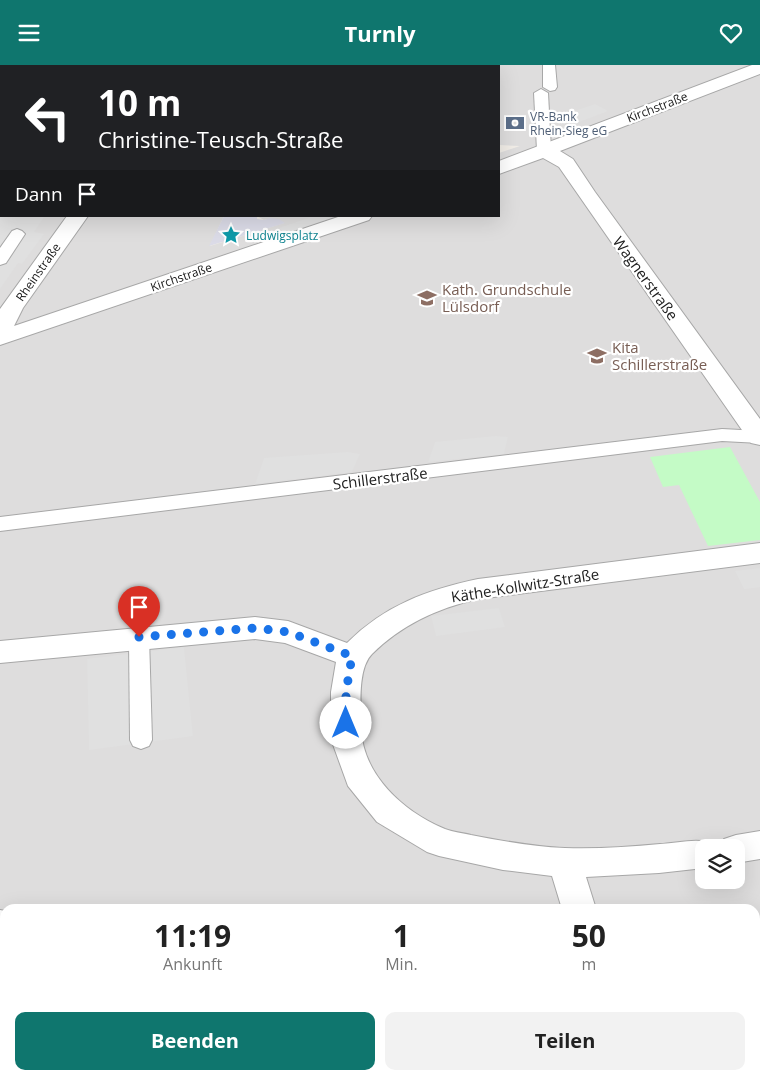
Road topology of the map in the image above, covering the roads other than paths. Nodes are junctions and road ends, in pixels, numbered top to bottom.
1 (549, 65) edge
2 (760, 68) edge
3 (544, 150) junction
4 (500, 168) edge
5 (77, 217) edge
6 (356, 217) edge
7 (17, 234) dead end
8 (0, 260) edge
9 (6, 307) edge
10 (0, 331) edge
11 (0, 337) edge
12 (760, 437) edge
13 (0, 524) edge
14 (760, 553) edge
15 (139, 637) junction
16 (0, 652) edge
17 (352, 656) junction
18 (141, 740) dead end
19 (760, 845) edge
20 (745, 848) edge
21 (695, 855) edge
22 (565, 863) junction
23 (577, 904) edge

1 - 3 lane
2 - 3 street, Kirchstraße
3 - 4 street, Kirchstraße
3 - 12 street, Wagnerstraße
5 - 9 street, Rheinstraße
6 - 11 street, Kirchstraße
7 - 8 lane
9 - 10 street, Rheinstraße
12 - 13 lane, Schillerstraße
14 - 17 street, Käthe-Kollwitz-Straße
15 - 16 street
15 - 17 street
15 - 18 lane
17 - 22 street
19 - 20 street
21 - 22 street
22 - 23 street

